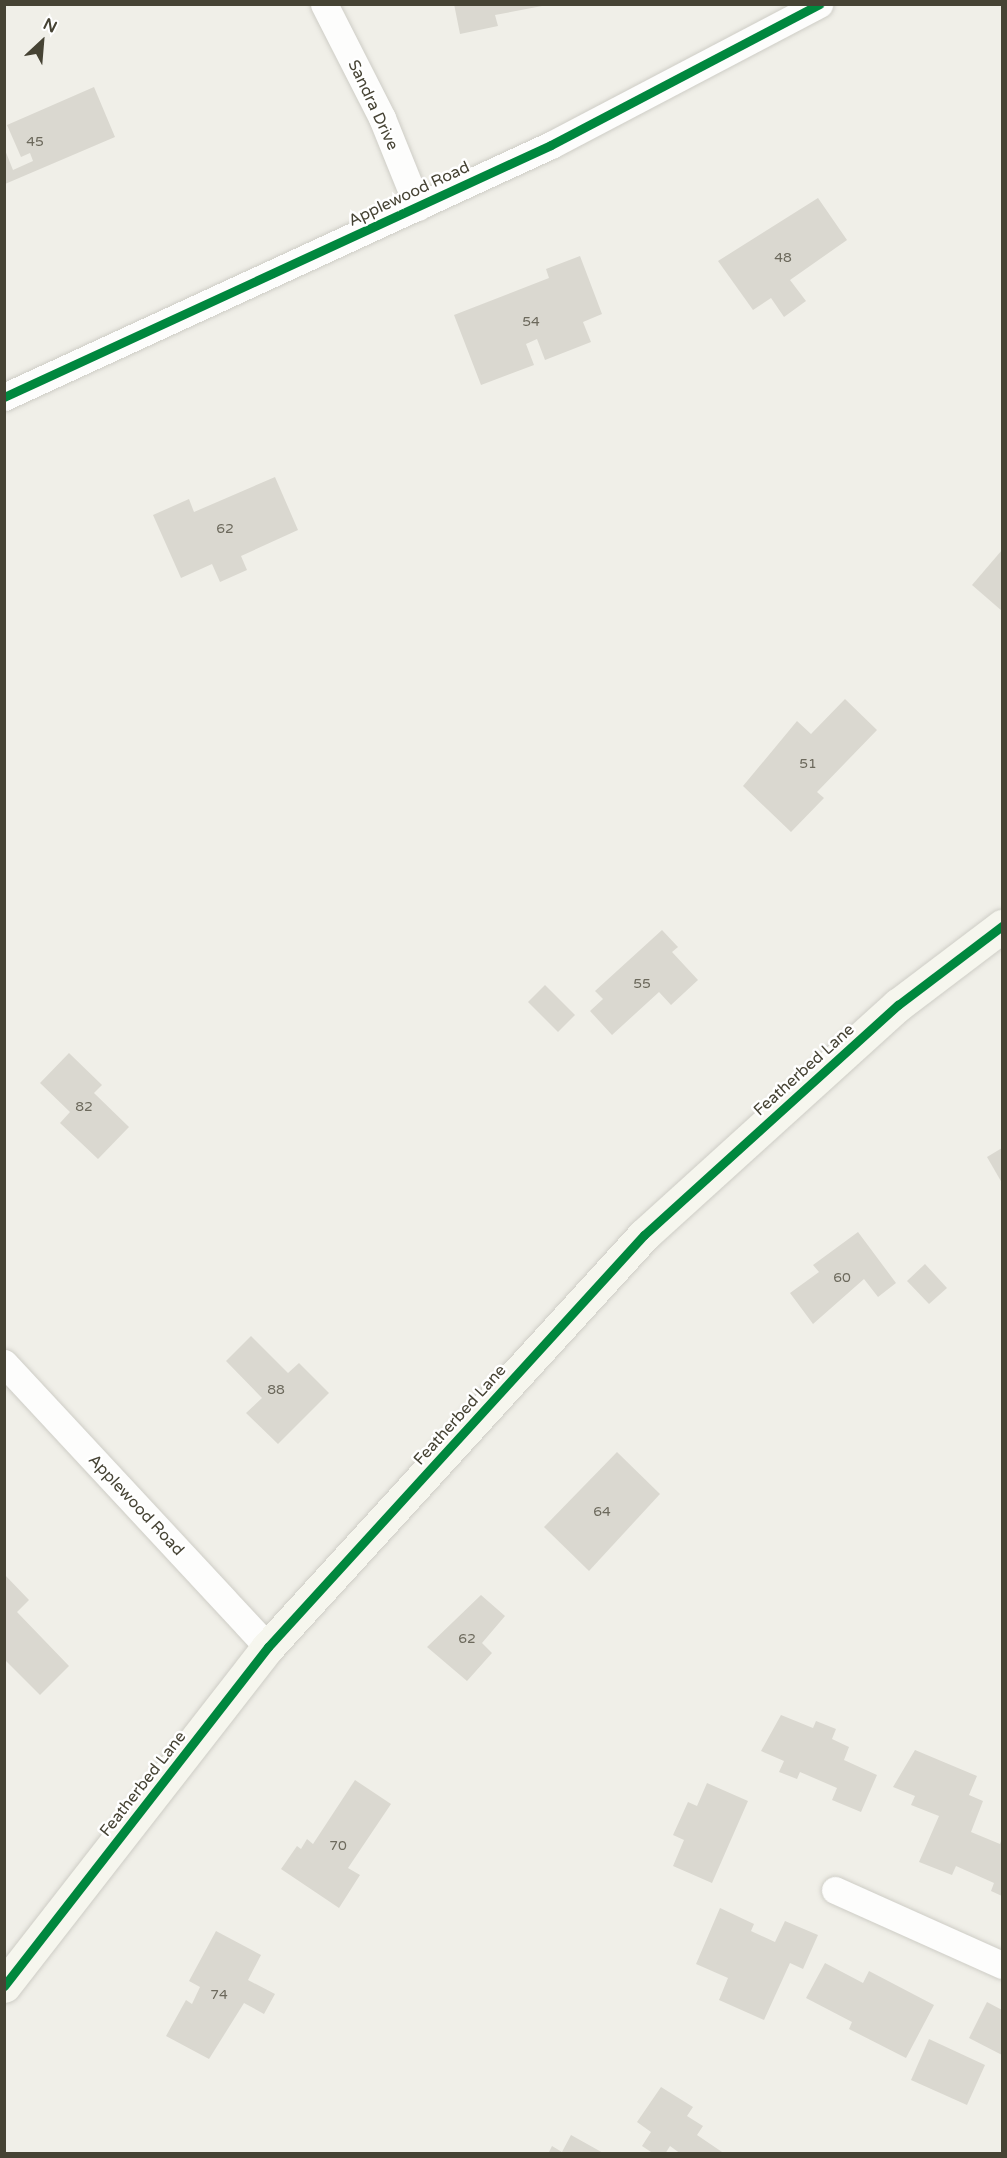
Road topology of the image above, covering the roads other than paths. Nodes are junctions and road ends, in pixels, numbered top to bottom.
1 (324, 4) edge
2 (819, 4) edge
3 (418, 207) junction
4 (4, 397) edge
5 (1002, 926) edge
6 (4, 1363) edge
7 (268, 1647) junction
8 (835, 1890) dead end
9 (1002, 1965) edge
10 (4, 1986) edge

1 - 3 street, Sandra Drive
2 - 3 street, Applewood Road
3 - 4 street, Applewood Road
5 - 7 street, Featherbed Lane
6 - 7 street, Applewood Road
7 - 10 street, Featherbed Lane
8 - 9 street

